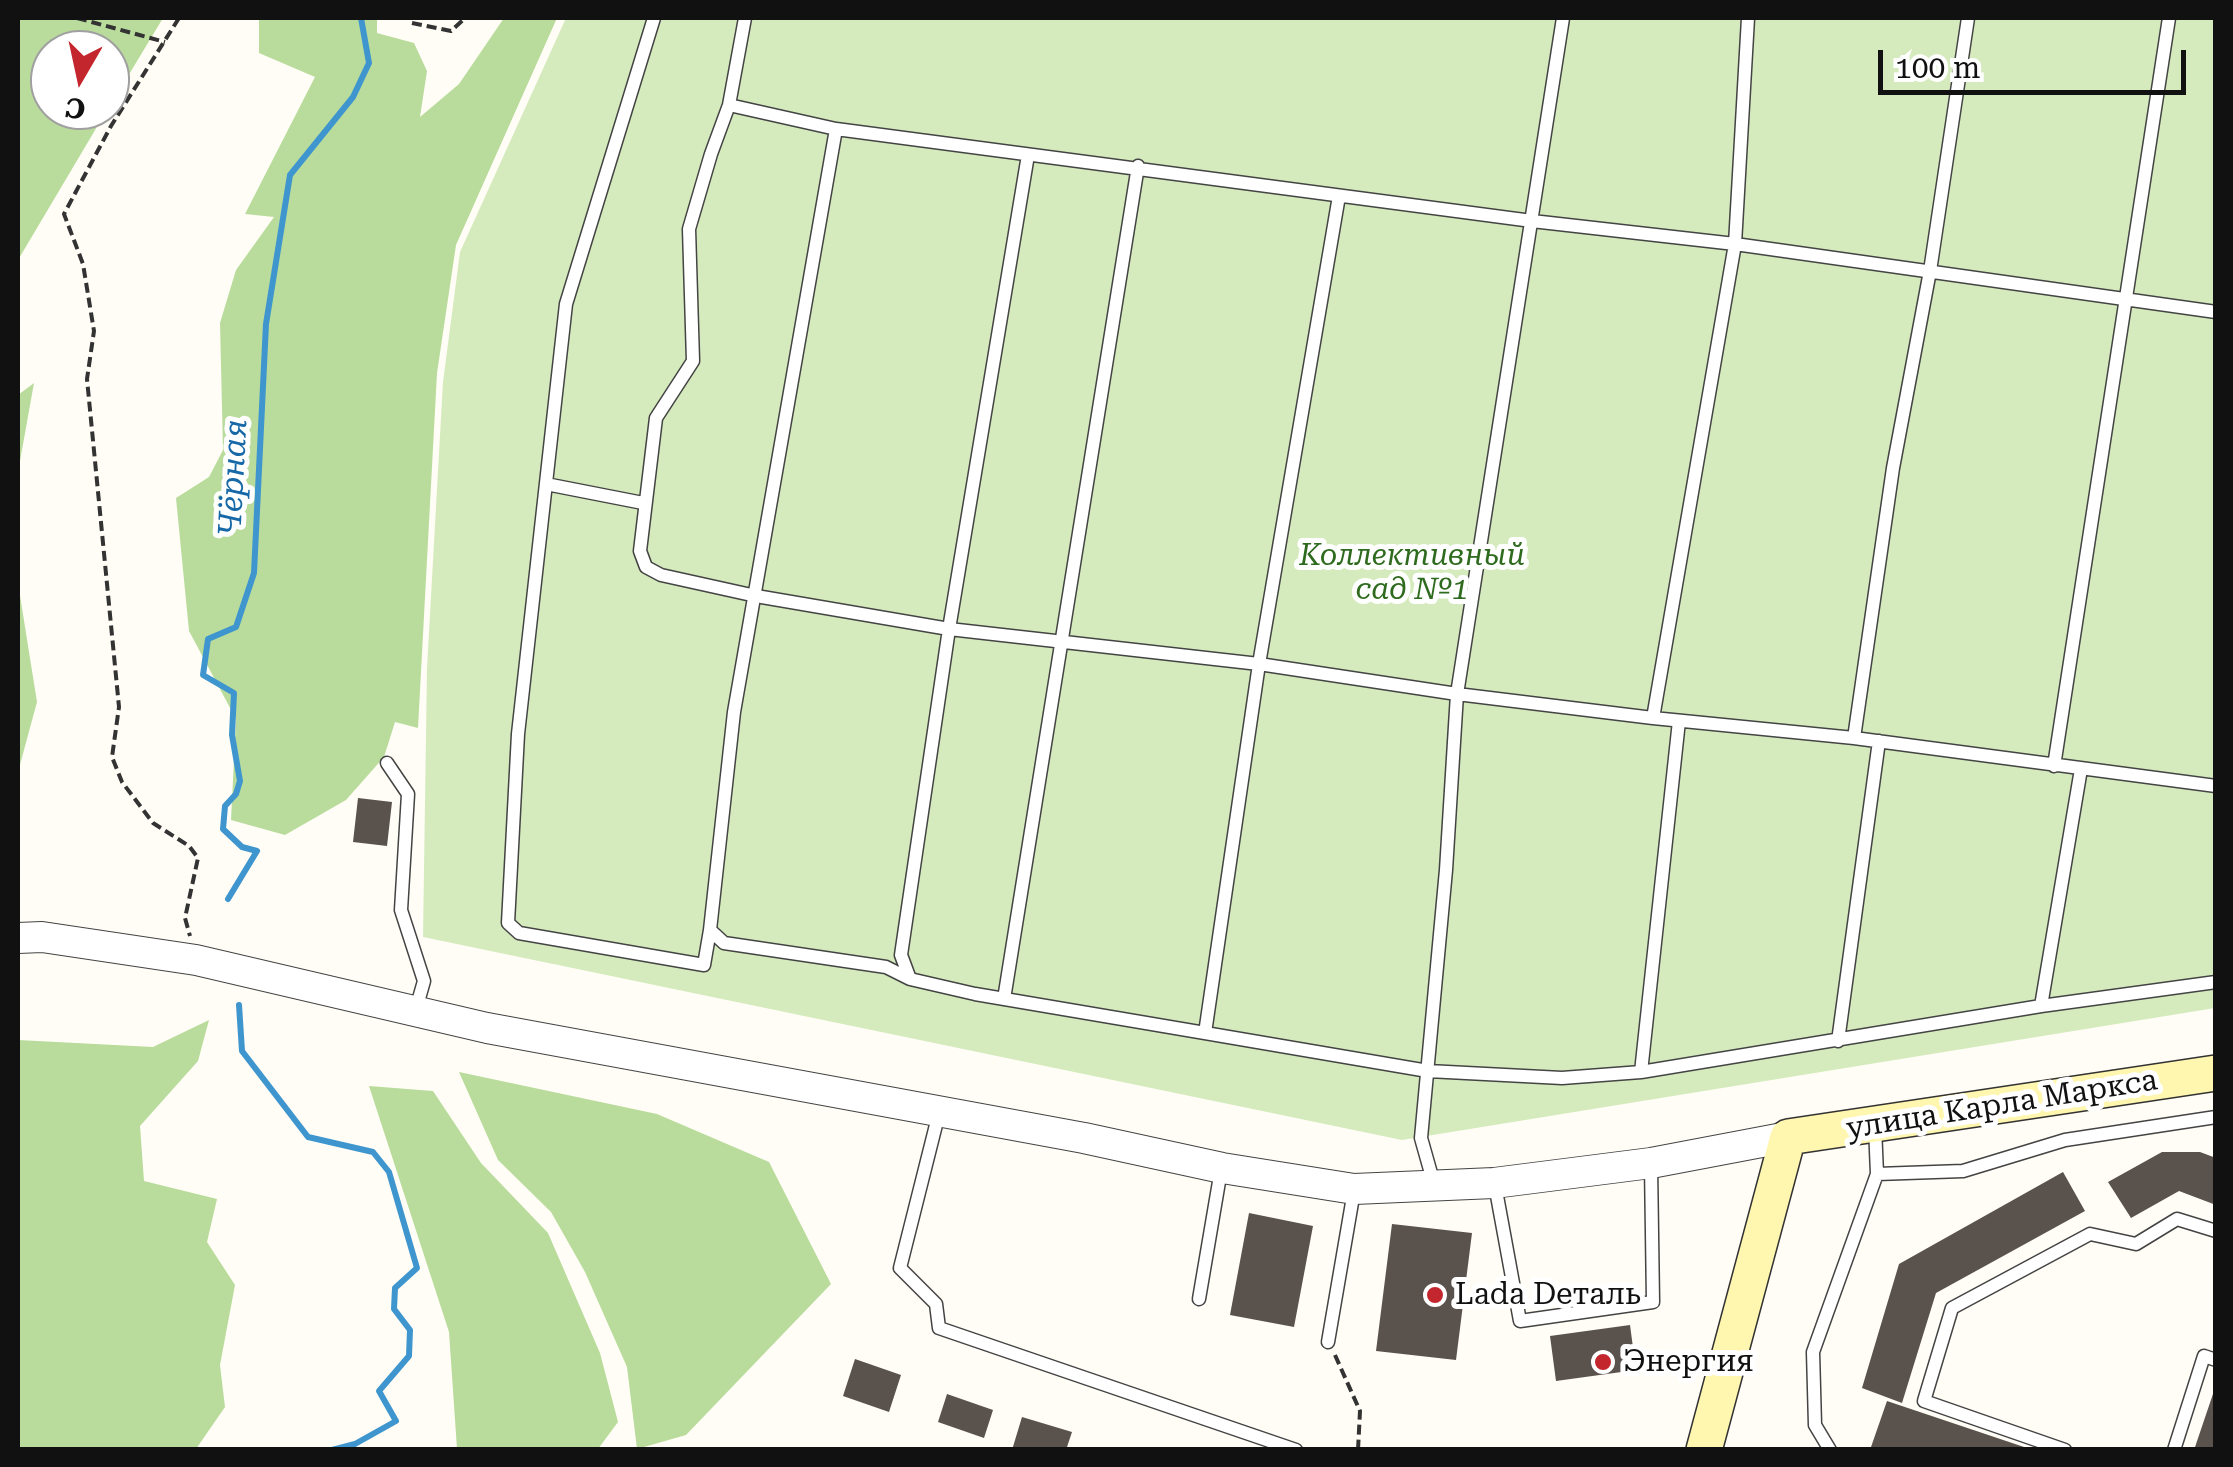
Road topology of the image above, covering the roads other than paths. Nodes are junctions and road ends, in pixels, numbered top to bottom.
1 (654, 18) edge
2 (745, 18) edge
3 (1564, 18) edge
4 (1748, 18) edge
5 (1968, 18) edge
6 (2169, 18) edge
7 (730, 106) junction
8 (836, 128) junction
9 (1028, 155) junction
10 (1138, 166) junction
11 (1338, 196) junction
12 (1532, 221) junction
13 (1734, 244) junction
14 (1930, 271) junction
15 (2126, 299) junction
16 (2216, 312) edge
17 (546, 484) junction
18 (643, 503) junction
19 (756, 596) junction
20 (949, 629) junction
21 (1060, 640) junction
22 (1259, 664) junction
23 (1457, 694) junction
24 (1653, 718) junction
25 (1679, 721) junction
26 (1854, 738) junction
27 (1880, 742) junction
28 (387, 763) dead end
29 (2054, 766) junction
30 (2081, 769) junction
31 (2216, 786) edge
32 (710, 930) junction
33 (18, 938) edge
34 (910, 979) junction
35 (2216, 982) edge
36 (1004, 998) junction
37 (2041, 1006) junction
38 (415, 1012) junction
39 (1205, 1033) junction
40 (1838, 1041) junction
41 (1428, 1071) junction
42 (1640, 1072) junction
43 (2216, 1073) edge
44 (939, 1112) junction
45 (2216, 1117) edge
46 (1875, 1126) junction
47 (1788, 1137) junction
48 (1650, 1163) junction
49 (1222, 1168) junction
50 (1877, 1174) junction
51 (1494, 1182) junction
52 (1434, 1184) junction
53 (1354, 1189) junction
54 (2216, 1231) edge
55 (1199, 1299) dead end
56 (1328, 1342) road end
57 (2216, 1360) edge
58 (1296, 1450) edge
59 (1704, 1450) edge
60 (1830, 1450) edge
61 (2065, 1450) edge
62 (2174, 1450) edge

1 - 17 lane
2 - 7 lane
3 - 12 lane
4 - 13 lane
5 - 14 lane
6 - 15 lane
7 - 8 lane
7 - 18 lane
8 - 9 lane
8 - 19 lane
9 - 10 lane
9 - 20 lane
10 - 11 lane
10 - 21 lane
11 - 12 lane
11 - 22 lane
12 - 13 lane
12 - 23 lane
13 - 14 lane
13 - 24 lane
14 - 15 lane
14 - 26 lane
15 - 16 lane
15 - 29 lane
17 - 18 lane
17 - 32 lane
18 - 19 lane
19 - 20 lane
19 - 32 lane
20 - 21 lane
20 - 34 lane
21 - 22 lane
21 - 36 lane
22 - 23 lane
22 - 39 lane
23 - 24 lane
23 - 41 lane
24 - 25 lane
25 - 26 lane
25 - 42 lane
26 - 27 lane
27 - 29 lane
27 - 40 lane
28 - 38 lane
29 - 30 lane
30 - 31 lane
30 - 37 lane
32 - 34 lane
33 - 38 street
34 - 36 lane
35 - 37 lane
36 - 39 lane
37 - 40 lane
38 - 44 street
39 - 41 lane
40 - 42 lane
41 - 42 lane
41 - 52 lane
43 - 46 main road, улица Карла Маркса
44 - 49 street
44 - 58 lane
45 - 50 lane
46 - 47 main road, улица Карла Маркса
46 - 50 lane
47 - 48 street
47 - 59 main road
48 - 51 street
48 - 51 lane
49 - 53 street
49 - 55 lane
50 - 60 lane
51 - 52 street
52 - 53 street
53 - 56 lane
54 - 61 lane
57 - 62 lane

